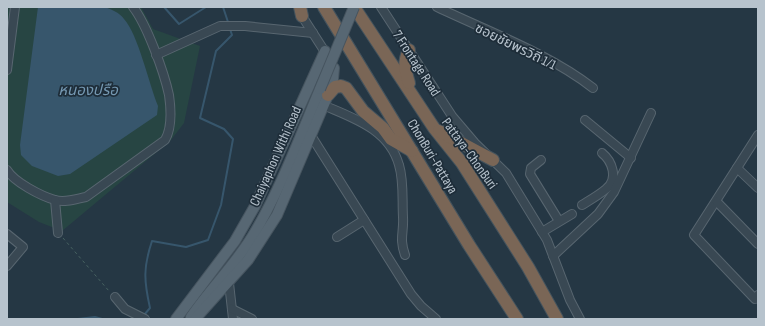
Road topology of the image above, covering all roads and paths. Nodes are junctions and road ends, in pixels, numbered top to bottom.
1 (15, 7) edge
2 (133, 7) edge
3 (324, 7) edge
4 (354, 7) edge
5 (381, 7) edge
6 (437, 7) edge
7 (299, 10) edge
8 (313, 33) junction
9 (409, 50) junction
10 (325, 52) junction
11 (156, 55) junction
12 (334, 68) joint
13 (7, 70) edge
14 (593, 88) dead end
15 (324, 96) junction
16 (415, 99) junction
17 (651, 113) dead end
18 (585, 120) dead end
19 (434, 128) junction
20 (310, 134) junction
21 (758, 135) edge
22 (413, 152) junction
23 (602, 153) dead end
24 (631, 158) junction
25 (493, 160) junction
26 (541, 160) dead end
27 (737, 168) junction
28 (7, 170) edge
29 (758, 188) edge
30 (611, 190) junction
31 (55, 200) junction
32 (717, 202) junction
33 (582, 205) dead end
34 (572, 214) dead end
35 (364, 220) junction
36 (559, 221) junction
37 (542, 232) junction
38 (58, 233) joint
39 (7, 234) edge
40 (337, 237) dead end
41 (758, 244) edge
42 (405, 255) dead end
43 (553, 256) junction
44 (7, 266) edge
45 (229, 283) junction
46 (758, 295) edge
47 (115, 297) joint
48 (200, 303) junction
49 (232, 309) junction
50 (145, 319) edge
51 (176, 319) edge
52 (181, 319) edge
53 (190, 319) edge
54 (195, 319) edge
55 (233, 319) edge
56 (252, 319) edge
57 (436, 319) edge
58 (518, 319) edge
59 (557, 319) edge
60 (580, 319) edge

1 - 13 street
2 - 11 street
3 - 22 highway, ChonBuri-Pattaya
4 - 15 main road, Chaiyaphon Withi Road, bridge
4 - 16 highway, Pattaya-ChonBuri
5 - 9 street, 7 Frontage Road
6 - 14 street, ซอยชัยพรวิถี 1/1
7 - 8 street
8 - 10 street
8 - 11 street
9 - 16 highway
9 - 25 street, 7 Frontage Road
10 - 12 street
10 - 51 main road, Chaiyaphon Withi Road
11 - 31 street
12 - 15 main road, Chaiyaphon Withi Road
15 - 20 main road, Chaiyaphon Withi Road
15 - 22 highway
15 - 42 street
15 - 48 main road, Chaiyaphon Withi Road
16 - 19 highway, Pattaya-ChonBuri
17 - 24 street
18 - 24 street
19 - 25 highway
19 - 59 highway, Pattaya-ChonBuri
20 - 35 street
20 - 45 main road, Chaiyaphon Withi Road
21 - 27 street
22 - 58 highway, ChonBuri-Pattaya
23 - 30 street
24 - 30 street
25 - 37 street, 7 Frontage Road
26 - 36 street
27 - 29 street
27 - 32 street
28 - 31 street
30 - 33 street
30 - 43 street
31 - 38 street
32 - 41 street
32 - 46 street
34 - 36 street
35 - 40 street
35 - 57 street
36 - 37 street
37 - 43 street, 7 Frontage Road
38 - 47 path
39 - 44 street
43 - 60 street, 7 Frontage Road
45 - 49 street
45 - 54 main road, Chaiyaphon Withi Road
47 - 50 street
48 - 52 main road, Chaiyaphon Withi Road
48 - 53 main road, Chaiyaphon Withi Road
49 - 55 street
49 - 56 street

